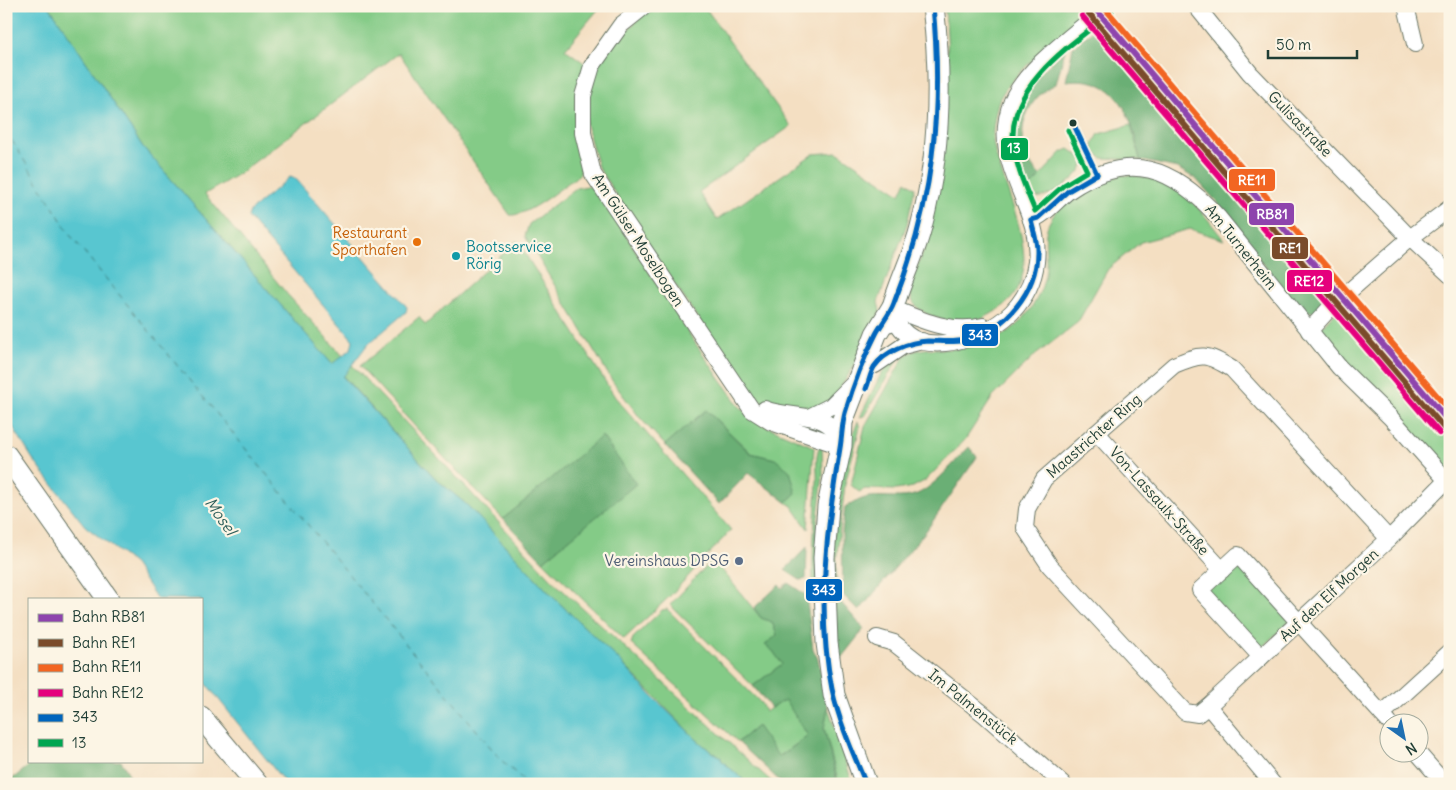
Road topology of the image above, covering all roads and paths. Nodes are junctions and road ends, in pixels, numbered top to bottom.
1 (645, 6) edge
2 (933, 6) edge
3 (1107, 6) edge
4 (1196, 6) edge
5 (1406, 6) edge
6 (1415, 44) dead end
7 (1450, 208) edge
8 (1031, 220) junction
9 (1410, 238) junction
10 (1450, 274) edge
11 (892, 308) junction
12 (1006, 317) junction
13 (1309, 331) junction
14 (922, 341) junction
15 (867, 371) junction
16 (738, 391) junction
17 (809, 417) junction
18 (1096, 433) junction
19 (841, 446) junction
20 (6, 455) edge
21 (1448, 482) edge
22 (1389, 539) junction
23 (1222, 570) junction
24 (107, 598) edge
25 (1301, 622) junction
26 (877, 638) dead end
27 (1450, 652) edge
28 (1261, 657) junction
29 (1208, 706) junction
30 (1380, 712) edge
31 (1391, 712) edge
32 (202, 718) edge
33 (1425, 762) edge
34 (257, 784) edge
35 (866, 784) edge
36 (1063, 784) edge
37 (1273, 784) edge
38 (1444, 784) edge

1 - 16 street, Am Gülser Moselbogen
2 - 11 main road
3 - 8 street
4 - 9 street, Gulisastraße
5 - 6 street
7 - 9 street
8 - 12 street
8 - 13 street, Am Turnerheim
9 - 10 street, Gulisastraße
9 - 13 street
11 - 12 street
11 - 14 street
11 - 15 main road
12 - 14 street
13 - 21 street, Am Turnerheim
14 - 15 street
15 - 17 street
15 - 19 main road
16 - 17 street, Am Gülser Moselbogen
16 - 19 street, Am Gülser Moselbogen
17 - 19 street, Am Gülser Moselbogen
18 - 22 street, Maastrichter Ring
18 - 23 street, Von-Lassaulx-Straße
18 - 29 street, Maastrichter Ring
19 - 35 main road
20 - 24 main road
21 - 22 street, Auf den Elf Morgen
22 - 25 street, Auf den Elf Morgen
23 - 25 street
23 - 28 street
25 - 28 street, Auf den Elf Morgen
25 - 30 street
26 - 36 street, Im Palmenstück
27 - 31 street
28 - 29 street, Auf den Elf Morgen
29 - 37 street
32 - 34 main road
33 - 38 street

